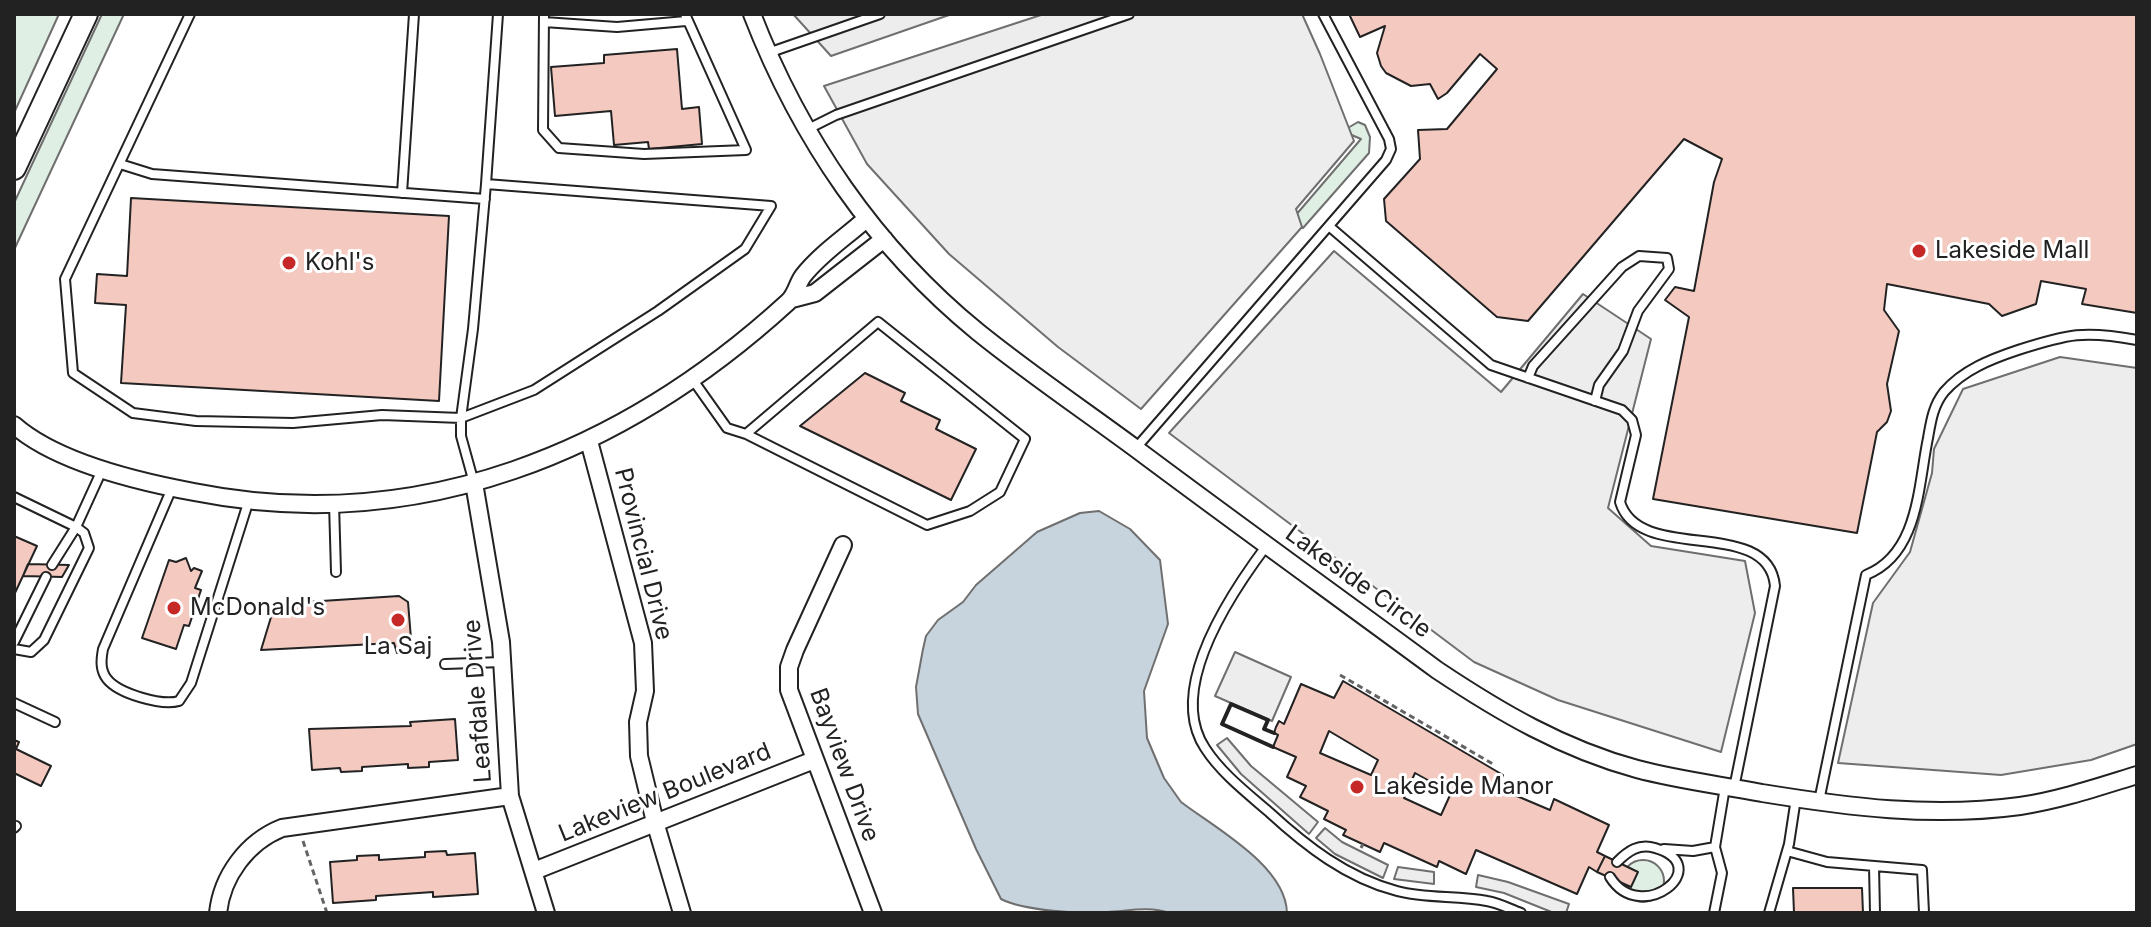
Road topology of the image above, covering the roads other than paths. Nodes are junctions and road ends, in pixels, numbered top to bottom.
1 (190, 14) edge
2 (414, 14) edge
3 (498, 14) edge
4 (752, 14) edge
5 (880, 14) edge
6 (1129, 14) edge
7 (1323, 14) edge
8 (84, 16) edge
9 (686, 17) edge
10 (544, 18) edge
11 (768, 54) junction
12 (806, 130) junction
13 (120, 164) junction
14 (14, 168) edge
15 (486, 184) junction
16 (402, 193) junction
17 (485, 199) junction
18 (866, 219) junction
19 (1330, 227) junction
20 (884, 239) junction
21 (792, 299) junction
22 (2137, 340) edge
23 (1528, 378) junction
24 (693, 380) junction
25 (1595, 401) junction
26 (461, 418) junction
27 (18, 431) edge
28 (746, 434) junction
29 (589, 441) junction
30 (1135, 448) junction
31 (103, 468) junction
32 (474, 483) junction
33 (172, 488) junction
34 (14, 497) edge
35 (249, 500) junction
36 (334, 503) junction
37 (76, 527) junction
38 (843, 545) dead end
39 (1267, 545) junction
40 (52, 565) dead end
41 (336, 572) dead end
42 (46, 577) dead end
43 (14, 642) edge
44 (14, 649) edge
45 (502, 662) junction
46 (445, 664) dead end
47 (14, 703) edge
48 (55, 722) dead end
49 (814, 760) junction
50 (2137, 775) edge
51 (1729, 787) junction
52 (510, 796) junction
53 (1796, 798) junction
54 (1818, 803) junction
55 (655, 822) junction
56 (1715, 847) junction
57 (1660, 849) junction
58 (1693, 851) junction
59 (1787, 851) junction
60 (1617, 862) dead end
61 (1874, 866) junction
62 (534, 871) junction
63 (1679, 875) junction
64 (1610, 877) dead end
65 (1675, 896) dead end
66 (1619, 898) dead end
67 (218, 913) edge
68 (546, 913) edge
69 (682, 913) edge
70 (873, 913) edge
71 (1521, 913) edge
72 (1714, 913) edge
73 (1769, 913) edge
74 (1875, 913) edge
75 (1924, 913) edge

1 - 13 lane
2 - 16 lane
3 - 15 lane
4 - 11 street, Lakeside Circle
5 - 11 lane
6 - 12 lane
7 - 19 lane
8 - 14 main road
9 - 10 lane
9 - 10 lane
11 - 12 street, Lakeside Circle
12 - 18 street, Lakeside Circle
13 - 16 lane
13 - 26 lane
15 - 17 lane
15 - 26 lane
16 - 17 lane
17 - 26 lane
18 - 20 street, Lakeside Circle
18 - 21 street
19 - 23 lane
19 - 30 lane
20 - 21 street
20 - 30 street, Lakeside Circle
21 - 24 street
22 - 54 lane
23 - 25 lane
23 - 25 lane
24 - 28 lane
24 - 29 street
25 - 51 lane
26 - 32 lane
27 - 31 street
28 - 28 lane
29 - 32 street
29 - 55 street, Provincial Drive
30 - 39 street, Lakeside Circle
31 - 33 street
31 - 37 lane
32 - 36 street
32 - 45 street, Leafdale Drive
33 - 35 street
33 - 35 lane
34 - 37 lane
35 - 36 street
36 - 41 lane
37 - 40 lane
37 - 44 lane
38 - 49 street, Bayview Drive
39 - 51 street, Lakeside Circle
39 - 71 lane
42 - 43 lane
45 - 46 lane
45 - 52 street, Leafdale Drive
47 - 48 lane
49 - 55 street, Lakeview Boulevard
49 - 70 street, Bayview Drive
50 - 54 street, Lakeside Circle
51 - 53 street, Lakeside Circle
51 - 56 lane
52 - 62 street, Leafdale Drive
52 - 67 street
53 - 54 street, Lakeside Circle
53 - 59 lane
55 - 62 street, Lakeview Boulevard
55 - 69 street, Provincial Drive
56 - 58 lane
56 - 72 lane
57 - 58 lane
57 - 60 lane
57 - 63 lane
58 - 63 lane
59 - 61 lane
59 - 73 lane
61 - 74 lane
61 - 75 lane
62 - 68 street, Leafdale Drive
63 - 65 lane
64 - 66 lane

